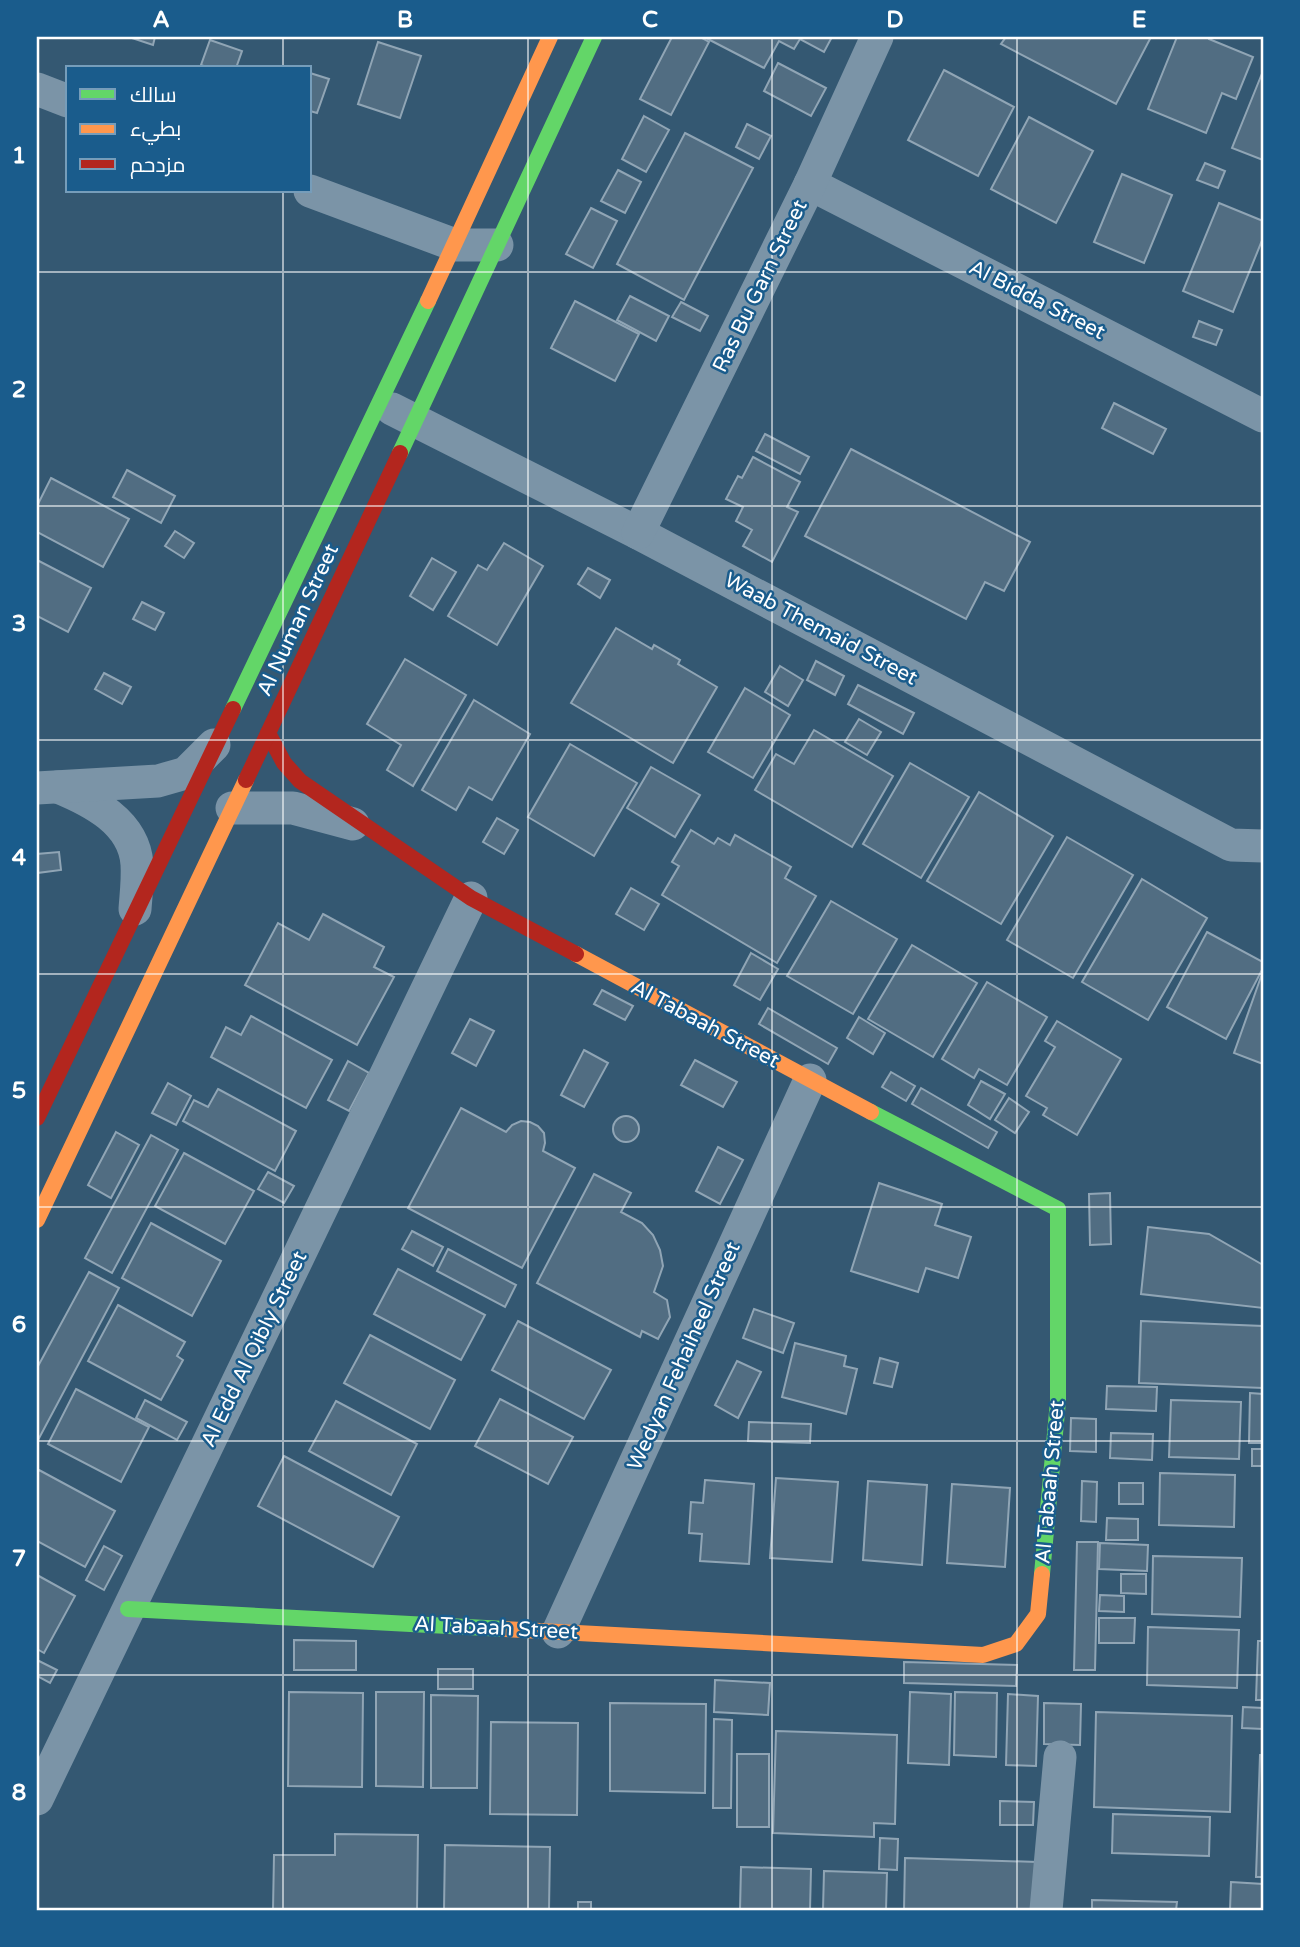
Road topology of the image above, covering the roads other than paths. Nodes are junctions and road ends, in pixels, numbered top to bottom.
1 (550, 37) edge
2 (594, 37) edge
3 (877, 37) edge
4 (37, 89) edge
5 (66, 100) edge
6 (810, 184) junction
7 (312, 192) edge
8 (456, 245) junction
9 (497, 245) junction
10 (380, 403) junction
11 (1263, 416) edge
12 (416, 420) junction
13 (639, 533) junction
14 (223, 733) junction
15 (268, 733) junction
16 (47, 787) edge
17 (232, 808) junction
18 (369, 828) junction
19 (1263, 846) edge
20 (471, 898) junction
21 (135, 911) junction
22 (810, 1080) junction
23 (37, 1118) edge
24 (37, 1220) edge
25 (128, 1609) junction
26 (558, 1632) junction
27 (1060, 1757) dead end
28 (37, 1799) edge
29 (1046, 1910) edge

1 - 8 street, Al Numan Street
2 - 9 street, Al Numan Street
3 - 6 street, Ras Bu Garn Street
4 - 5 street
6 - 11 street, Al Bidda Street
6 - 13 street, Ras Bu Garn Street
7 - 8 street
8 - 9 street
8 - 10 street, Al Numan Street
9 - 12 street, Al Numan Street
10 - 12 street, Waab Themaid Street
10 - 14 street, Al Numan Street
12 - 13 street, Waab Themaid Street
12 - 15 street, Al Numan Street
13 - 19 street, Waab Themaid Street
14 - 16 street
14 - 21 street, Al Numan Street
15 - 17 street, Al Numan Street
15 - 18 street, Al Tabaah Street
16 - 21 street
17 - 18 street, Al Tabaah Street
17 - 24 street, Al Numan Street
18 - 20 street, Al Tabaah Street
20 - 22 street, Al Tabaah Street
20 - 25 street, Al Edd Al Qibly Street
21 - 23 street, Al Numan Street
22 - 26 street, Wedyan Fehaiheel Street
22 - 26 street, Al Tabaah Street
25 - 26 street, Al Tabaah Street
25 - 28 street, Al Edd Al Qibly Street
27 - 29 street

